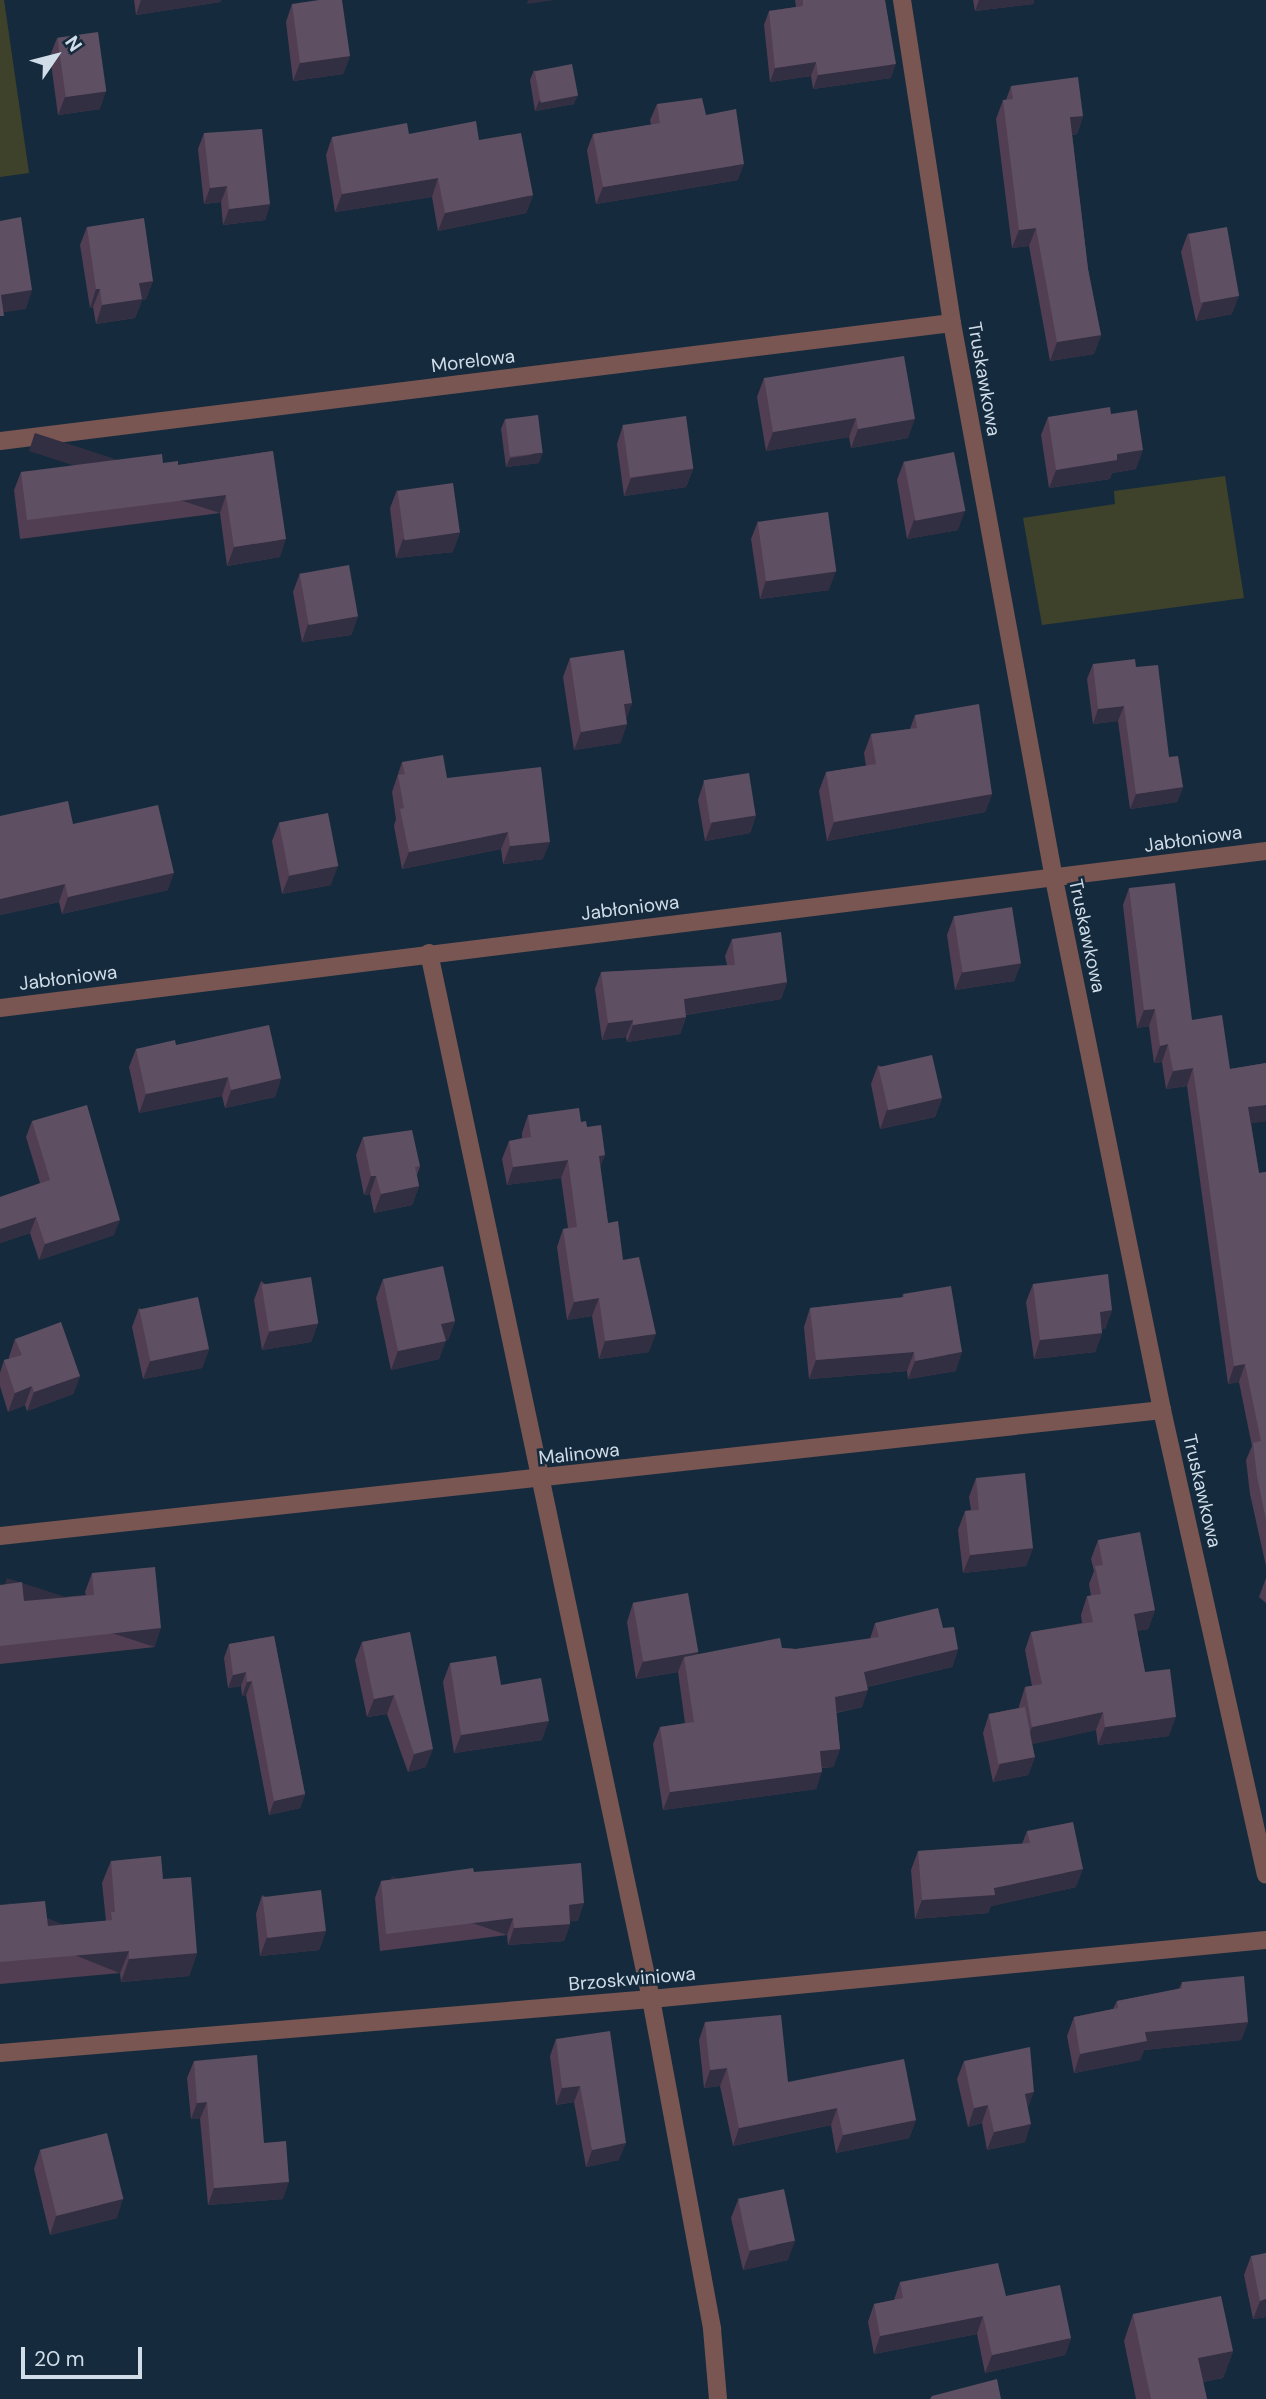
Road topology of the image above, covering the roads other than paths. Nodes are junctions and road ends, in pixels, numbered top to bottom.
1 (902, 0) edge
2 (952, 323) junction
3 (0, 441) edge
4 (1266, 851) edge
5 (1054, 879) junction
6 (429, 953) junction
7 (0, 1008) edge
8 (1162, 1409) junction
9 (538, 1480) junction
10 (0, 1536) edge
11 (1266, 1874) edge
12 (1266, 1940) edge
13 (651, 1999) junction
14 (0, 2053) edge
15 (718, 2399) edge

1 - 2 street, Truskawkowa
2 - 3 street, Morelowa
2 - 5 street, Truskawkowa
4 - 5 street, Jabłoniowa
5 - 6 street, Jabłoniowa
5 - 8 street, Truskawkowa
6 - 7 street, Jabłoniowa
6 - 9 street
8 - 9 street, Malinowa
8 - 11 street, Truskawkowa
9 - 10 street, Malinowa
9 - 13 street
12 - 13 street, Brzoskwiniowa
13 - 14 street, Brzoskwiniowa
13 - 15 street

